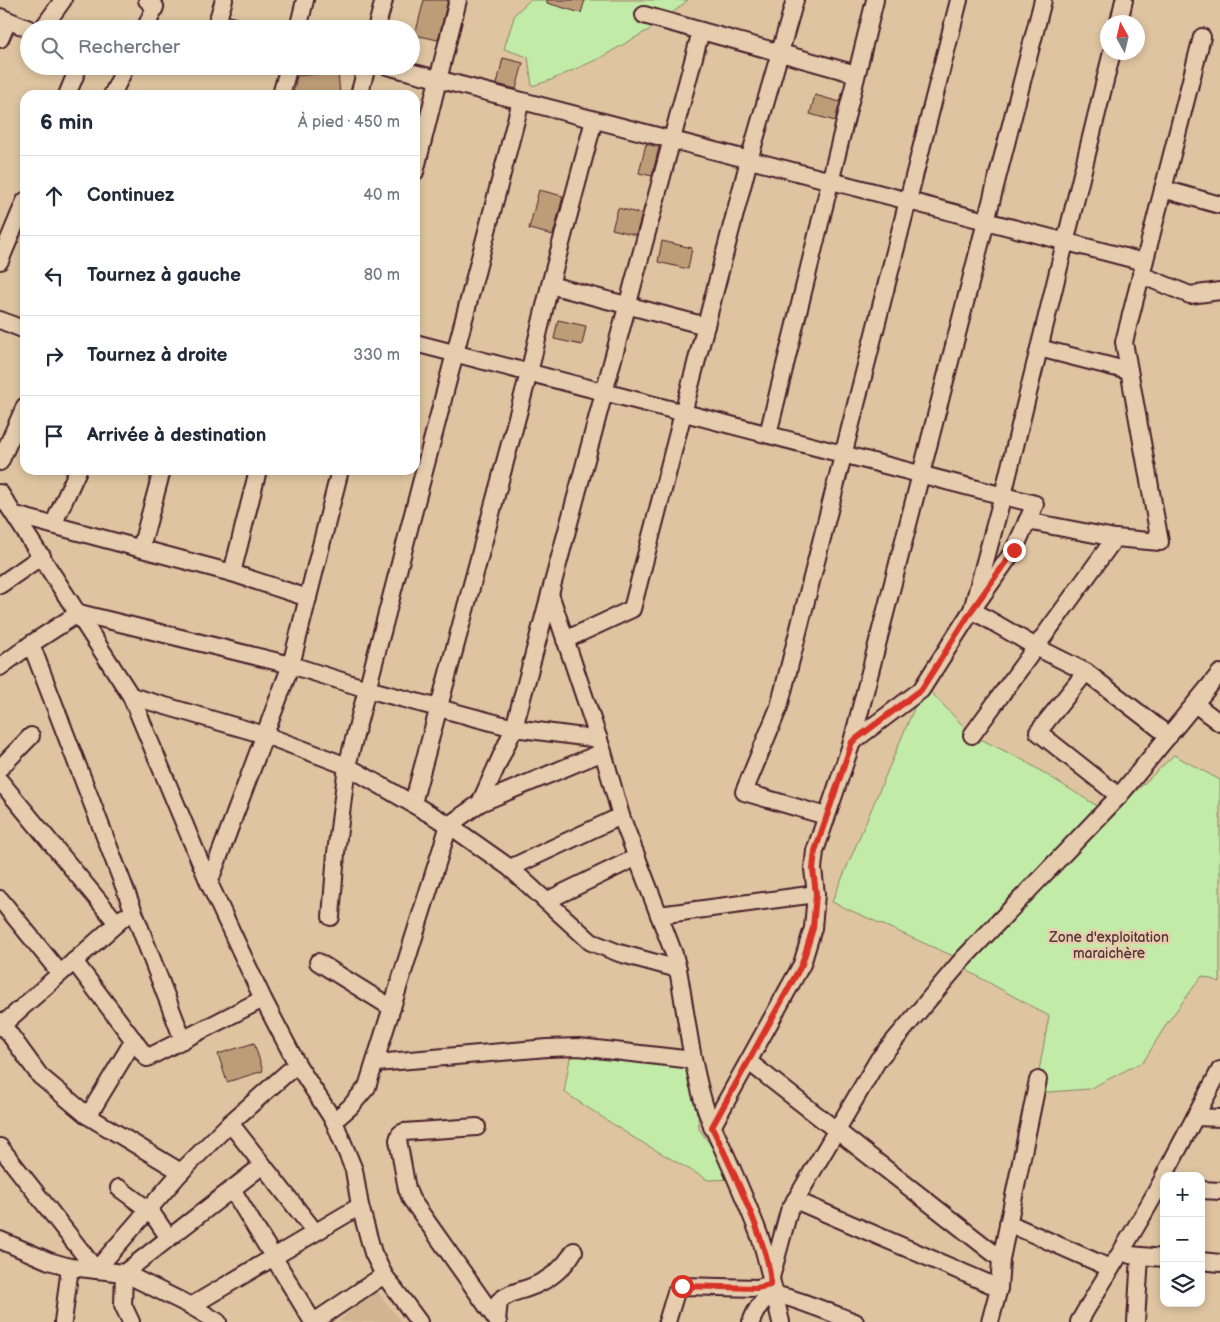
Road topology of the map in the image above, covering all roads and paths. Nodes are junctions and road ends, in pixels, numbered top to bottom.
1 (63, 0) edge
2 (147, 0) edge
3 (224, 0) edge
4 (305, 0) edge
5 (384, 0) edge
6 (458, 0) edge
7 (795, 0) edge
8 (875, 0) edge
9 (959, 0) edge
10 (1043, 0) edge
11 (1124, 0) edge
12 (644, 15) dead end
13 (1121, 15) edge
14 (4, 19) edge
15 (49, 20) edge
16 (150, 20) edge
17 (218, 20) edge
18 (300, 20) edge
19 (378, 20) edge
20 (20, 25) edge
21 (701, 31) junction
22 (1202, 37) dead end
23 (0, 39) edge
24 (780, 53) junction
25 (1110, 60) edge
26 (856, 74) junction
27 (76, 75) edge
28 (122, 75) edge
29 (287, 75) edge
30 (364, 75) edge
31 (420, 75) edge
32 (438, 80) junction
33 (70, 90) edge
34 (114, 90) edge
35 (282, 90) edge
36 (360, 90) edge
37 (521, 101) junction
38 (594, 120) junction
39 (672, 140) junction
40 (420, 152) edge
41 (749, 160) junction
42 (830, 181) junction
43 (1163, 189) junction
44 (908, 200) junction
45 (1220, 205) edge
46 (20, 209) edge
47 (986, 221) junction
48 (6, 230) edge
49 (1066, 241) junction
50 (0, 261) edge
51 (1143, 268) junction
52 (550, 285) junction
53 (1220, 291) edge
54 (628, 305) junction
55 (0, 320) edge
56 (706, 326) junction
57 (20, 328) edge
58 (420, 344) edge
59 (1039, 348) junction
60 (455, 353) junction
61 (1129, 371) junction
62 (529, 373) junction
63 (604, 392) junction
64 (683, 412) junction
65 (20, 417) edge
66 (768, 434) junction
67 (843, 454) junction
68 (0, 462) edge
69 (921, 474) junction
70 (76, 475) edge
71 (161, 475) edge
72 (257, 475) edge
73 (339, 475) edge
74 (0, 493) edge
75 (1003, 495) junction
76 (15, 515) junction
77 (1027, 521) junction
78 (53, 525) junction
79 (1115, 538) junction
80 (141, 548) junction
81 (42, 556) junction
82 (232, 573) junction
83 (0, 585) edge
84 (550, 594) junction
85 (308, 598) junction
86 (972, 610) junction
87 (79, 614) junction
88 (565, 640) junction
89 (31, 644) junction
90 (1036, 647) junction
91 (291, 665) junction
92 (0, 667) edge
93 (1086, 672) junction
94 (1220, 673) edge
95 (367, 689) junction
96 (131, 696) junction
97 (1195, 704) junction
98 (439, 708) junction
99 (1220, 723) edge
100 (514, 728) junction
101 (265, 734) junction
102 (972, 735) dead end
103 (31, 736) dead end
104 (1169, 736) junction
105 (852, 742) junction
106 (601, 746) junction
107 (347, 766) junction
108 (0, 768) edge
109 (0, 781) edge
110 (1119, 796) junction
111 (413, 803) junction
112 (480, 803) junction
113 (621, 816) junction
114 (826, 816) junction
115 (449, 825) junction
116 (637, 857) junction
117 (510, 868) junction
118 (208, 883) junction
119 (816, 894) junction
120 (0, 899) edge
121 (546, 901) junction
122 (133, 910) junction
123 (659, 916) junction
124 (331, 917) dead end
125 (117, 923) junction
126 (74, 961) junction
127 (318, 962) dead end
128 (678, 969) junction
129 (60, 972) junction
130 (263, 999) junction
131 (392, 1008) junction
132 (1, 1024) edge
133 (134, 1040) junction
134 (183, 1040) junction
135 (693, 1060) junction
136 (749, 1062) junction
137 (376, 1063) junction
138 (296, 1064) junction
139 (1220, 1070) edge
140 (1038, 1080) dead end
141 (88, 1116) junction
142 (1195, 1117) junction
143 (1220, 1118) edge
144 (334, 1121) junction
145 (230, 1123) junction
146 (478, 1127) dead end
147 (712, 1127) junction
148 (836, 1131) junction
149 (1, 1151) edge
150 (263, 1165) junction
151 (182, 1172) junction
152 (1168, 1172) edge
153 (1160, 1187) edge
154 (119, 1188) dead end
155 (232, 1189) junction
156 (1205, 1190) edge
157 (1220, 1191) edge
158 (795, 1200) junction
159 (360, 1206) junction
160 (149, 1209) junction
161 (1008, 1223) junction
162 (315, 1232) junction
163 (169, 1238) junction
164 (0, 1240) edge
165 (574, 1252) dead end
166 (1120, 1254) junction
167 (1140, 1256) junction
168 (274, 1257) junction
169 (1001, 1258) junction
170 (1160, 1258) edge
171 (1205, 1261) edge
172 (1220, 1263) edge
173 (70, 1267) junction
174 (1110, 1268) junction
175 (96, 1270) junction
176 (124, 1273) junction
177 (384, 1275) junction
178 (771, 1276) junction
179 (1000, 1288) junction
180 (773, 1295) junction
181 (192, 1306) junction
182 (498, 1321) edge
183 (63, 1322) edge
184 (131, 1322) edge
185 (218, 1322) edge
186 (313, 1322) edge
187 (419, 1322) edge
188 (668, 1322) edge
189 (751, 1322) edge
190 (781, 1322) edge
191 (855, 1322) edge
192 (990, 1322) edge
193 (1079, 1322) edge
194 (1136, 1322) edge

1 - 15 street
2 - 16 street
3 - 17 street
4 - 18 street
5 - 19 street
6 - 32 street
7 - 24 street
8 - 26 street
9 - 44 street
10 - 47 street
11 - 13 street
12 - 21 street
14 - 20 street
14 - 23 street
21 - 24 street
21 - 39 street
22 - 43 street
24 - 26 street
24 - 41 street
25 - 49 street
26 - 42 street
27 - 33 street
28 - 34 street
29 - 35 street
30 - 36 street
31 - 32 street
32 - 37 street
32 - 40 street
37 - 38 street
37 - 60 street
38 - 39 street
38 - 52 street
39 - 41 street
39 - 54 street
41 - 42 street
41 - 56 street
42 - 44 street
42 - 66 street
43 - 45 street
43 - 51 street
44 - 47 street
44 - 67 street
46 - 48 street
47 - 49 street
47 - 69 street
48 - 50 street
49 - 51 street
49 - 59 street
51 - 53 street
51 - 61 street
52 - 54 street
52 - 62 street
54 - 56 street
54 - 63 street
55 - 57 street
56 - 64 street
58 - 60 street
59 - 61 street
59 - 75 street
60 - 62 street
60 - 95 street
61 - 79 street
62 - 63 street
62 - 98 street
63 - 64 street
63 - 84 street
64 - 66 street
64 - 88 street
65 - 68 street
66 - 67 street
67 - 69 street
67 - 114 street
69 - 75 street
69 - 105 street
70 - 78 street
71 - 80 street
72 - 82 street
73 - 85 street
74 - 76 street
75 - 77 street
75 - 86 street
76 - 78 street
76 - 81 street
77 - 79 street
77 - 86 street
78 - 80 street
79 - 90 street
80 - 82 street
81 - 83 street
81 - 87 street
82 - 85 street
84 - 88 street
84 - 100 street
85 - 91 street
86 - 90 street
86 - 105 street
87 - 89 street
87 - 91 street
87 - 96 street
88 - 106 street
89 - 92 street
89 - 122 street
90 - 93 street
90 - 102 street
91 - 95 street
91 - 101 street
93 - 104 street
93 - 110 street
94 - 97 street
95 - 98 street
95 - 107 street
96 - 101 street
96 - 118 street
97 - 99 street
97 - 104 street
98 - 100 street
98 - 111 street
100 - 106 street
100 - 112 street
101 - 107 street
101 - 118 street
103 - 108 street
104 - 110 street
105 - 114 street
106 - 112 street
106 - 113 street
107 - 111 street
107 - 124 street
109 - 125 street
110 - 148 street
111 - 115 street
112 - 115 street
113 - 116 street
113 - 117 street
114 - 119 street
115 - 117 street
115 - 131 street
116 - 121 street
116 - 123 street
117 - 121 street
118 - 130 street
119 - 123 street
119 - 136 street
120 - 129 street
121 - 128 street
122 - 125 street
122 - 134 street
123 - 128 street
125 - 126 street
126 - 129 street
126 - 133 street
127 - 131 street
128 - 135 street
129 - 132 street
130 - 134 street
130 - 138 street
131 - 137 street
132 - 141 street
133 - 134 street
133 - 141 street
135 - 137 street
135 - 147 street
136 - 147 street
136 - 148 street
137 - 144 street
138 - 144 street
138 - 145 street
139 - 142 street
140 - 161 street
141 - 151 street
142 - 143 street
142 - 152 street
144 - 159 street
145 - 150 street
145 - 151 street
146 - 182 street
147 - 178 street
148 - 158 street
148 - 169 street
149 - 175 street
150 - 155 street
150 - 162 street
151 - 160 street
153 - 166 street
154 - 160 street
155 - 163 street
155 - 168 street
156 - 157 street
158 - 178 street
158 - 179 street
159 - 162 street
159 - 177 street
160 - 163 street
160 - 175 street
161 - 169 street
161 - 174 street
162 - 168 street
163 - 176 street
164 - 173 street
165 - 182 street
166 - 167 street
166 - 174 street
167 - 170 street
167 - 194 street
168 - 181 street
168 - 186 street
169 - 179 street
171 - 172 street
173 - 175 street
173 - 183 street
174 - 193 street
175 - 176 street
176 - 181 street
176 - 184 street
177 - 186 street
177 - 187 street
178 - 180 street
178 - 188 street
179 - 192 street
180 - 189 street
180 - 190 street
180 - 191 street
181 - 185 street

